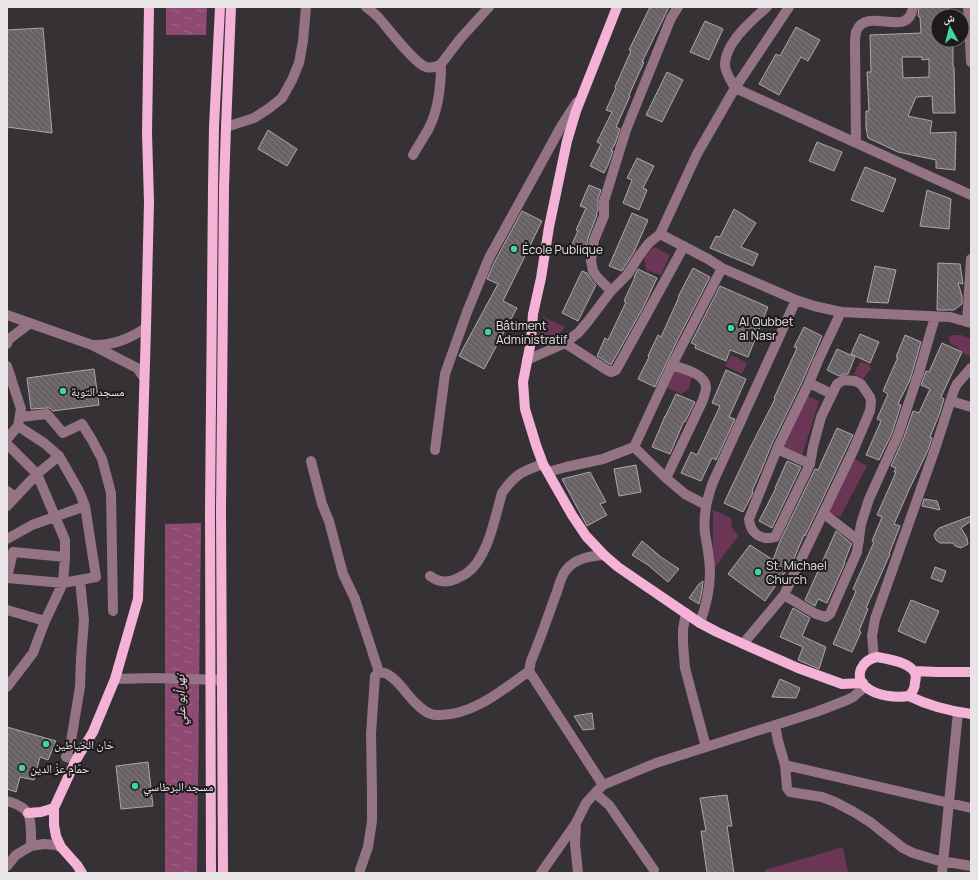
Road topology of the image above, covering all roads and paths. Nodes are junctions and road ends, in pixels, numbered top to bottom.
1 (149, 7) edge
2 (220, 7) edge
3 (231, 7) edge
4 (306, 7) edge
5 (366, 7) edge
6 (489, 7) edge
7 (617, 7) edge
8 (678, 7) edge
9 (767, 7) edge
10 (789, 7) edge
11 (913, 7) edge
12 (968, 7) edge
13 (971, 62) edge
14 (441, 64) junction
15 (735, 88) junction
16 (585, 89) junction
17 (226, 127) junction
18 (856, 143) junction
19 (413, 155) dead end
20 (971, 195) edge
21 (660, 234) junction
22 (684, 246) junction
23 (971, 259) edge
24 (722, 268) junction
25 (610, 290) junction
26 (796, 300) junction
27 (969, 305) edge
28 (840, 312) junction
29 (7, 315) edge
30 (935, 317) junction
31 (969, 322) edge
32 (30, 323) junction
33 (146, 328) junction
34 (564, 343) junction
35 (7, 344) edge
36 (92, 345) junction
37 (527, 360) junction
38 (672, 365) junction
39 (7, 366) edge
40 (971, 368) edge
41 (144, 378) junction
42 (809, 383) junction
43 (832, 394) junction
44 (951, 401) junction
45 (971, 407) edge
46 (19, 421) junction
47 (7, 439) edge
48 (7, 444) edge
49 (634, 447) junction
50 (777, 449) junction
51 (434, 450) dead end
52 (59, 456) junction
53 (311, 460) dead end
54 (810, 464) junction
55 (546, 468) junction
56 (37, 474) junction
57 (666, 478) junction
58 (11, 494) edge
59 (706, 505) junction
60 (7, 506) edge
61 (85, 506) junction
62 (823, 513) junction
63 (56, 517) junction
64 (7, 539) edge
65 (858, 541) junction
66 (604, 555) junction
67 (65, 557) junction
68 (430, 576) dead end
69 (80, 580) junction
70 (63, 583) junction
71 (784, 595) junction
72 (7, 610) edge
73 (113, 611) dead end
74 (686, 613) junction
75 (45, 621) junction
76 (700, 623) junction
77 (743, 644) junction
78 (874, 658) junction
79 (529, 671) junction
80 (914, 671) junction
81 (379, 672) junction
82 (971, 672) edge
83 (115, 678) junction
84 (206, 680) junction
85 (222, 680) junction
86 (864, 685) junction
87 (7, 686) edge
88 (909, 696) junction
89 (958, 712) junction
90 (971, 714) edge
91 (775, 725) junction
92 (706, 747) junction
93 (76, 760) junction
94 (785, 765) junction
95 (603, 785) junction
96 (595, 793) junction
97 (7, 800) edge
98 (949, 803) junction
99 (54, 808) junction
100 (971, 808) edge
101 (28, 813) junction
102 (576, 823) junction
103 (31, 846) junction
104 (61, 847) junction
105 (943, 861) junction
106 (7, 866) edge
107 (971, 866) edge
108 (654, 870) dead end
109 (82, 873) edge
110 (211, 873) edge
111 (223, 873) edge
112 (360, 873) edge
113 (541, 873) edge
114 (578, 873) edge
115 (942, 873) edge

1 - 33 main road
2 - 84 main road
3 - 17 main road
4 - 17 street
5 - 14 street
6 - 14 street
7 - 16 main road
8 - 25 street
9 - 15 street
10 - 15 street
11 - 18 street
12 - 13 street
14 - 19 street
15 - 18 street
15 - 21 street
16 - 37 main road
16 - 51 street
17 - 85 main road
18 - 20 street
21 - 22 street
21 - 25 street
22 - 24 street
22 - 34 street
23 - 27 street
24 - 26 street
24 - 38 street
25 - 34 street
26 - 28 street
26 - 59 street
27 - 31 street
28 - 30 street
28 - 42 street
29 - 32 street
30 - 31 street
30 - 65 street
32 - 35 street
32 - 36 street
33 - 36 street
33 - 41 main road
34 - 37 street
36 - 41 street
37 - 55 main road
38 - 49 street
38 - 57 street
39 - 46 street
40 - 44 street
41 - 83 main road
42 - 43 street
42 - 50 street
43 - 54 street
43 - 62 street
44 - 45 street
44 - 78 street
46 - 47 street
46 - 52 street
46 - 73 street
48 - 56 street
49 - 55 street
49 - 57 street
50 - 54 street
50 - 54 street
52 - 56 street
52 - 61 street
53 - 81 street
55 - 66 main road
55 - 68 street
56 - 58 street
56 - 63 street
57 - 59 street
58 - 60 street
59 - 76 street
61 - 63 street
61 - 69 street
62 - 65 street
62 - 71 street
63 - 64 street
63 - 67 street
65 - 71 street
66 - 74 main road
66 - 79 street
67 - 70 street
67 - 70 street
69 - 70 street
69 - 93 street
70 - 75 street
71 - 77 street
72 - 75 street
74 - 76 main road
74 - 92 street
75 - 87 street
76 - 77 main road
77 - 86 main road
78 - 80 main road
78 - 86 main road
79 - 81 street
79 - 95 street
80 - 82 main road
80 - 88 main road
81 - 112 street
83 - 84 street
83 - 93 main road
84 - 85 street
84 - 110 main road
85 - 111 main road
86 - 88 main road
86 - 91 street
88 - 89 main road
89 - 90 main road
89 - 98 street
91 - 92 street
91 - 94 street
92 - 95 street
93 - 99 main road
94 - 98 street
94 - 105 street
95 - 96 street
96 - 102 street
96 - 108 street
97 - 101 street
98 - 100 street
98 - 105 street
99 - 101 main road
99 - 104 main road
101 - 103 street
102 - 113 street
102 - 114 street
103 - 104 street
103 - 106 street
104 - 109 main road
105 - 107 street
105 - 115 street

